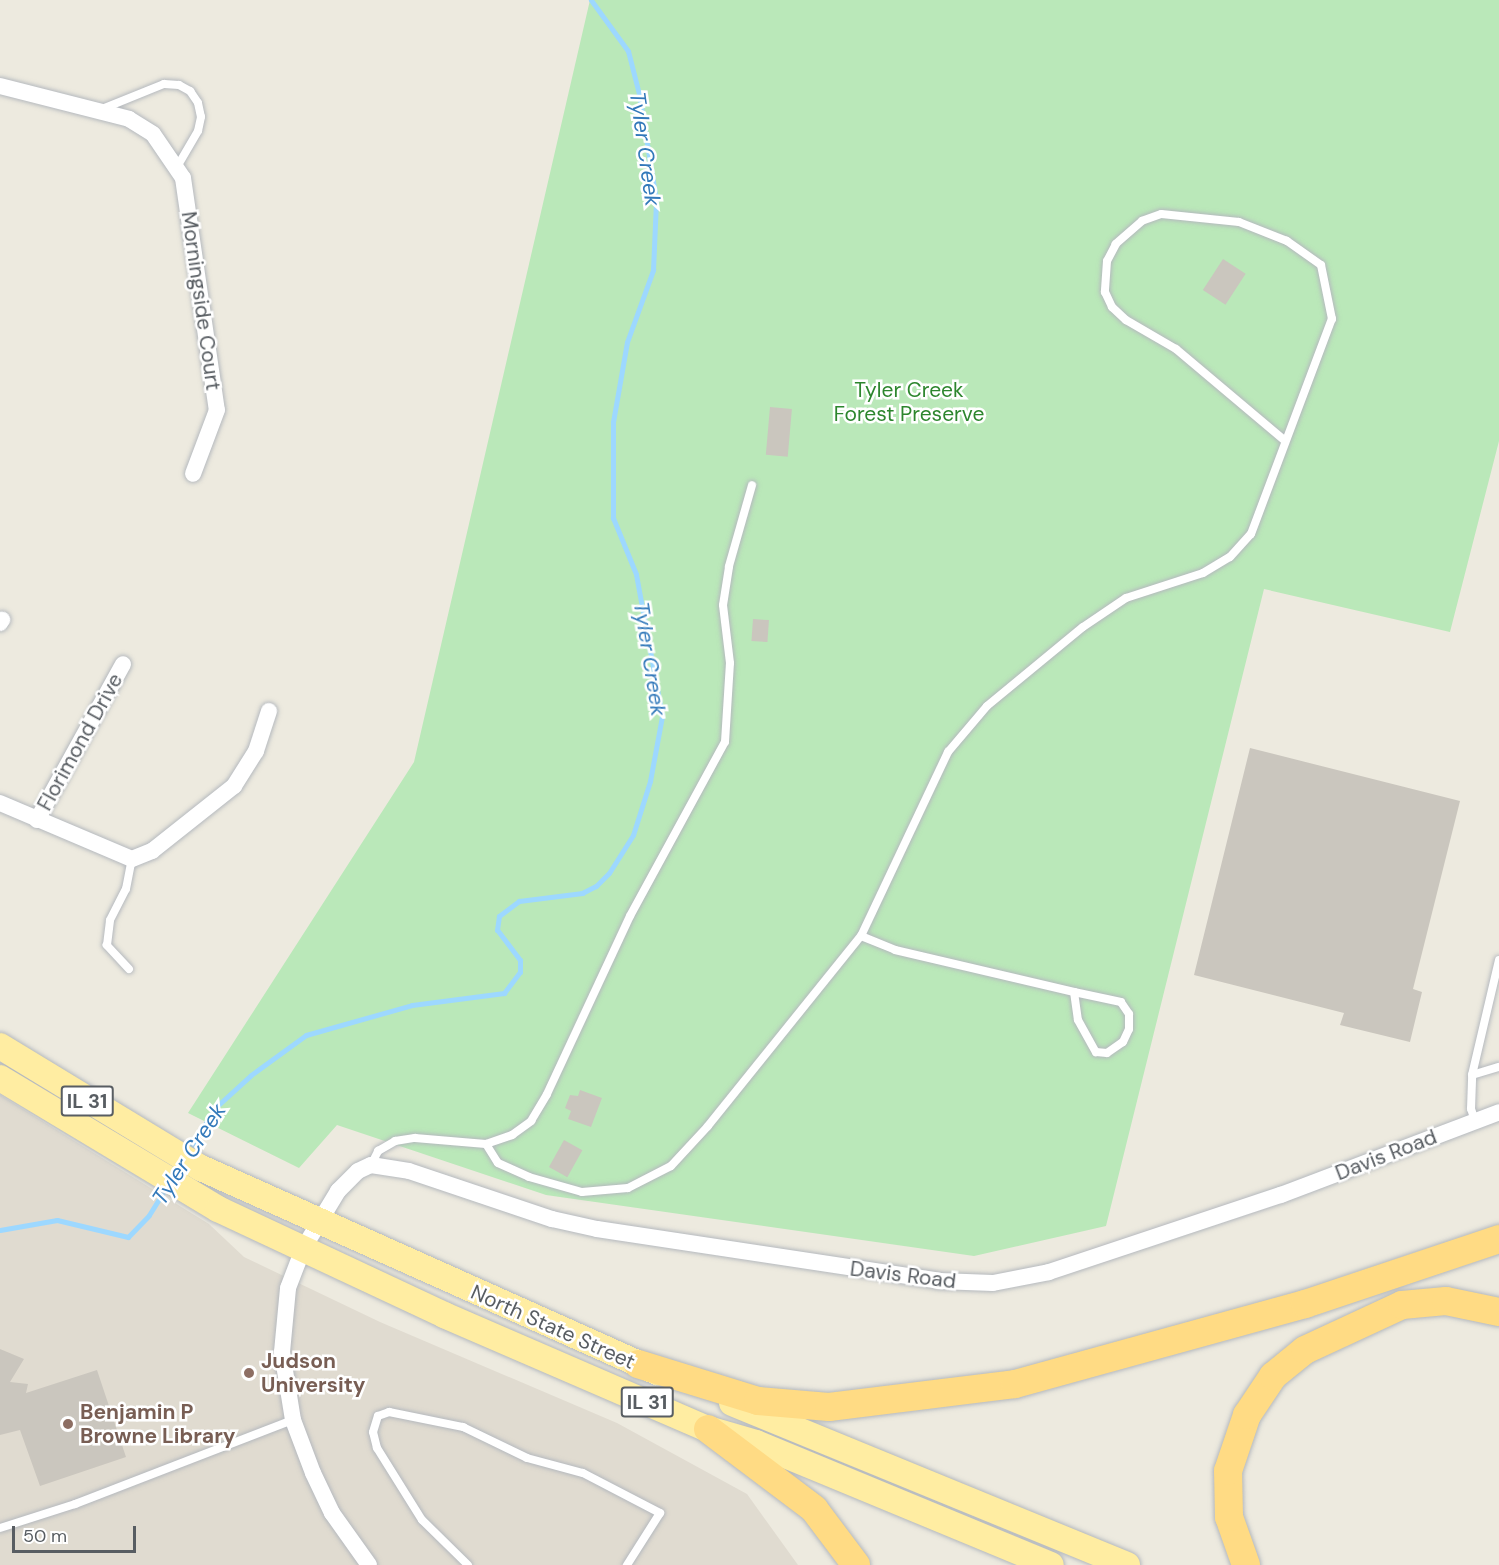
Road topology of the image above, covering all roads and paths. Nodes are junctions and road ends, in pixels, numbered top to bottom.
1 (0, 86) edge
2 (102, 109) junction
3 (177, 167) junction
4 (1284, 440) junction
5 (193, 474) dead end
6 (753, 485) dead end
7 (123, 664) dead end
8 (269, 711) dead end
9 (0, 803) edge
10 (37, 820) junction
11 (132, 859) junction
12 (861, 936) junction
13 (1499, 960) edge
14 (129, 969) dead end
15 (1074, 992) junction
16 (0, 1046) edge
17 (1499, 1067) edge
18 (1472, 1075) junction
19 (0, 1078) edge
20 (1499, 1112) edge
21 (1475, 1121) junction
22 (486, 1144) junction
23 (370, 1165) junction
24 (319, 1223) junction
25 (1499, 1239) edge
26 (303, 1249) junction
27 (1499, 1312) edge
28 (638, 1364) junction
29 (293, 1420) junction
30 (708, 1429) junction
31 (0, 1528) edge
32 (369, 1565) edge
33 (468, 1565) edge
34 (627, 1565) edge
35 (856, 1565) edge
36 (1051, 1565) edge
37 (1127, 1565) edge
38 (1246, 1565) edge

1 - 2 street
2 - 3 street, Morningside Court
2 - 3 lane
3 - 5 street, Morningside Court
4 - 4 lane
4 - 12 lane
6 - 22 lane
7 - 10 street, Florimond Drive
8 - 11 street
9 - 10 street, Florimond Drive
10 - 11 street, Florimond Drive
11 - 14 lane
12 - 15 lane
12 - 22 lane
13 - 18 lane
15 - 15 lane
16 - 24 main road, North State Street / IL 31
17 - 18 lane
18 - 21 lane
19 - 26 main road, North State Street / IL 31
20 - 21 street, Davis Road
21 - 23 street, Davis Road
22 - 23 lane
23 - 24 street
24 - 26 street
24 - 28 main road, North State Street / IL 31
25 - 28 highway
26 - 29 street
26 - 30 main road, North State Street / IL 31
27 - 38 highway
28 - 37 main road, North State Street / IL 31
29 - 31 lane
29 - 32 street
30 - 35 highway
30 - 36 main road, North State Street / IL 31
33 - 34 lane

